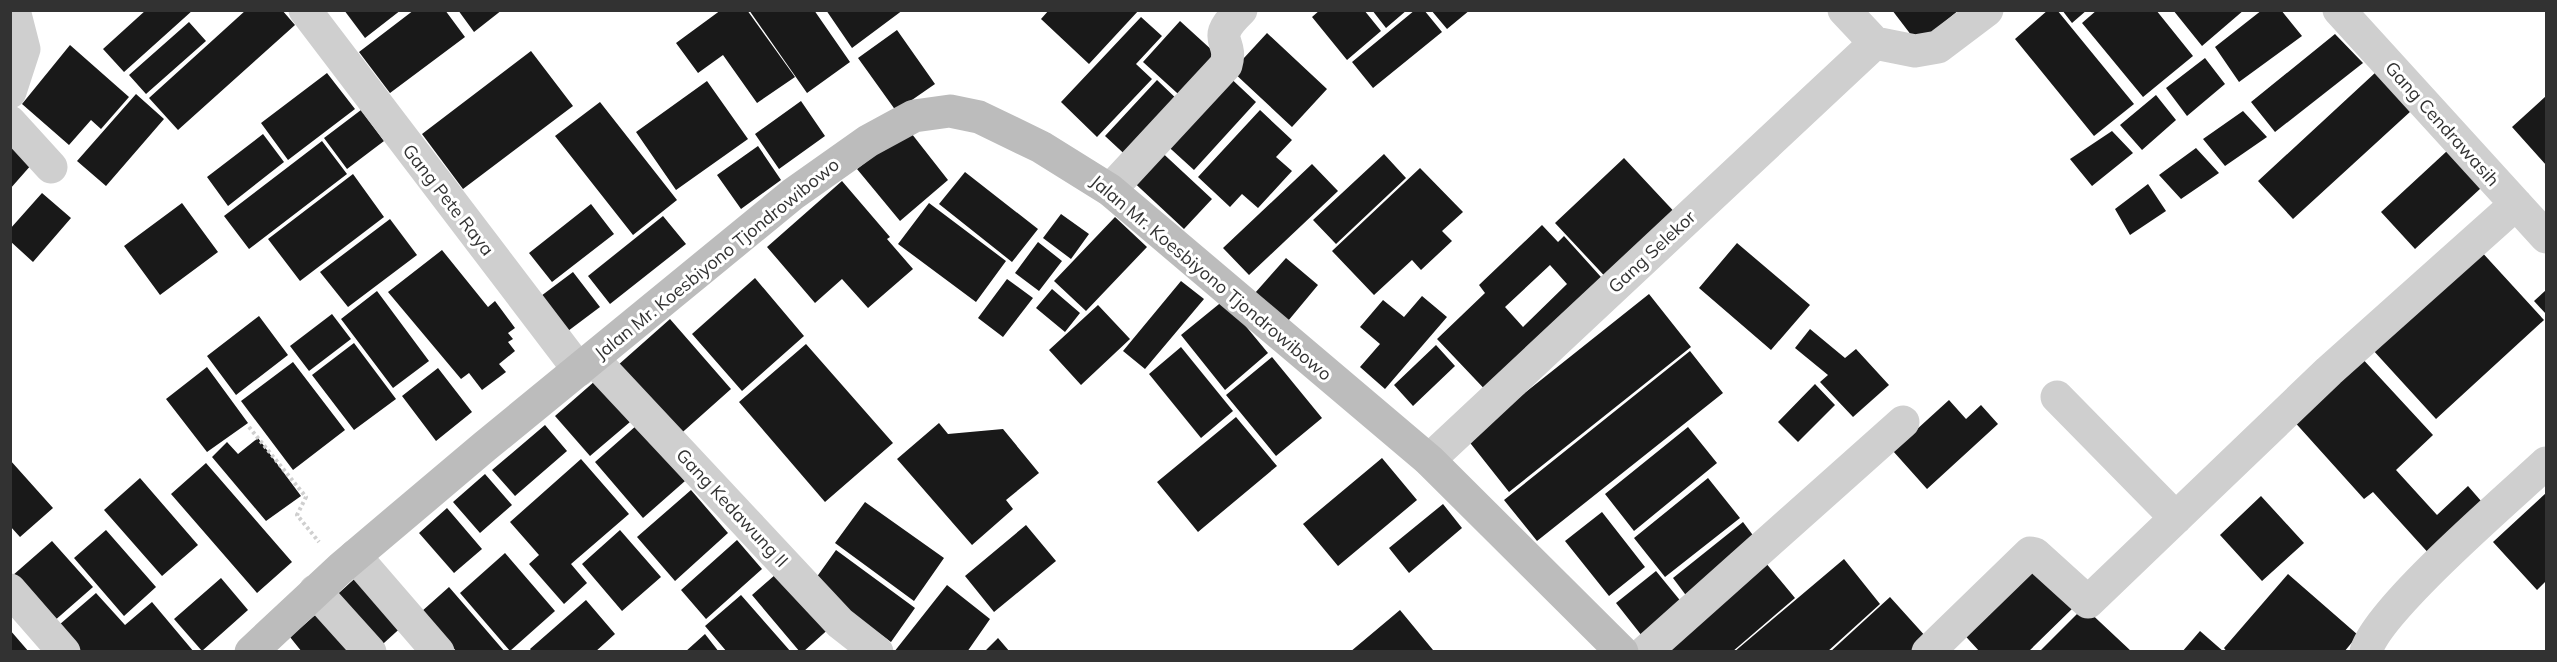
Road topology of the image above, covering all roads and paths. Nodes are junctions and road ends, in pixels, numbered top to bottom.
1 (14, 10) edge
2 (1241, 10) edge
3 (1844, 10) edge
4 (1988, 10) edge
5 (2339, 10) edge
6 (316, 17) edge
7 (1875, 43) junction
8 (10, 92) edge
9 (10, 122) edge
10 (51, 167) dead end
11 (1110, 190) junction
12 (2516, 204) junction
13 (2547, 237) edge
14 (586, 364) junction
15 (2057, 397) dead end
16 (1904, 422) dead end
17 (249, 427) dead end
18 (1429, 460) junction
19 (2547, 463) edge
20 (2176, 518) junction
21 (348, 562) junction
22 (10, 590) edge
23 (315, 591) junction
24 (1624, 650) edge
25 (64, 651) edge
26 (251, 651) edge
27 (370, 651) edge
28 (438, 651) edge
29 (877, 651) edge
30 (1928, 651) edge
31 (2366, 651) edge

1 - 8 street
2 - 11 street
3 - 7 street
4 - 7 street
5 - 12 street, Gang Cendrawasih
6 - 14 street, Gang Pete Raya
7 - 18 street, Gang Selekor
9 - 10 street
11 - 14 main road, Jalan Mr. Koesbiyono Tjondrowibowo
11 - 18 main road, Jalan Mr. Koesbiyono Tjondrowibowo
12 - 13 street, Gang Cendrawasih
12 - 20 street
14 - 21 main road, Jalan Mr. Koesbiyono Tjondrowibowo
14 - 29 street, Gang Kedawung II
15 - 20 street
16 - 24 street
17 - 21 path
18 - 24 main road, Jalan Mr. Koesbiyono Tjondrowibowo
19 - 31 street
20 - 30 street
21 - 23 main road, Jalan Mr. Koesbiyono Tjondrowibowo
21 - 28 street
22 - 25 street
23 - 26 main road, Jalan Mr. Koesbiyono Tjondrowibowo
23 - 27 street

